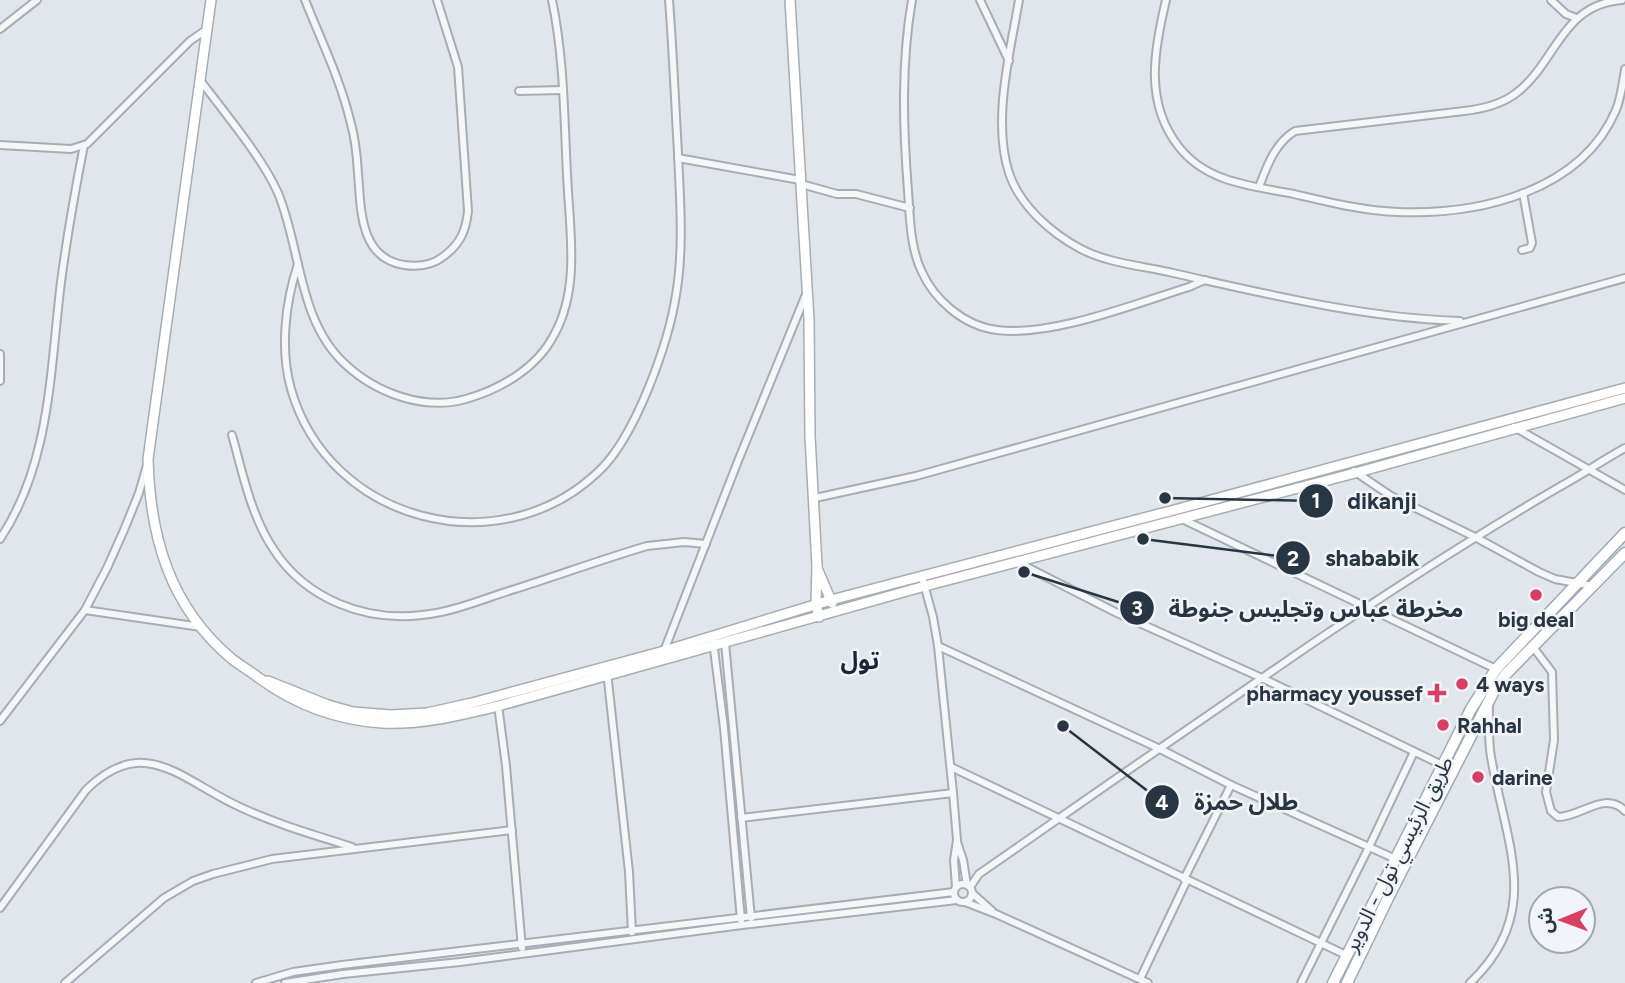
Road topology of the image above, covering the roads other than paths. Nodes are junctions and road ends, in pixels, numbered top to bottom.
1 (37, 0) edge
2 (211, 0) edge
3 (305, 0) edge
4 (437, 0) edge
5 (552, 0) edge
6 (669, 0) edge
7 (790, 0) edge
8 (912, 0) edge
9 (980, 0) edge
10 (1019, 0) edge
11 (1166, 0) edge
12 (1551, 0) edge
13 (1624, 0) edge
14 (1576, 18) junction
15 (0, 29) edge
16 (206, 30) junction
17 (1009, 61) junction
18 (1625, 69) edge
19 (200, 80) junction
20 (563, 90) junction
21 (519, 92) dead end
22 (0, 145) edge
23 (84, 145) junction
24 (678, 158) junction
25 (801, 182) junction
26 (1259, 187) junction
27 (1523, 193) junction
28 (910, 208) junction
29 (1522, 250) dead end
30 (298, 264) junction
31 (1625, 278) edge
32 (1205, 280) junction
33 (807, 290) junction
34 (1465, 321) junction
35 (0, 354) edge
36 (0, 381) edge
37 (1625, 388) edge
38 (1625, 398) edge
39 (1513, 424) junction
40 (232, 435) dead end
41 (1625, 448) edge
42 (148, 459) junction
43 (1351, 463) junction
44 (1589, 468) junction
45 (1355, 473) junction
46 (1625, 490) edge
47 (815, 498) junction
48 (1179, 514) junction
49 (1625, 533) edge
50 (1475, 537) junction
51 (0, 539) edge
52 (1079, 539) junction
53 (706, 544) junction
54 (1013, 552) junction
55 (1625, 553) edge
56 (1016, 563) junction
57 (817, 566) junction
58 (924, 582) junction
59 (1577, 584) junction
60 (1593, 586) junction
61 (831, 600) junction
62 (816, 604) junction
63 (1367, 606) junction
64 (85, 610) junction
65 (835, 613) junction
66 (819, 617) junction
67 (201, 627) junction
68 (713, 642) junction
69 (725, 643) junction
70 (938, 646) junction
71 (1532, 647) junction
72 (664, 651) junction
73 (607, 672) junction
74 (1501, 672) junction
75 (1262, 678) junction
76 (1489, 701) junction
77 (497, 702) junction
78 (0, 721) edge
79 (1158, 748) junction
80 (1414, 752) junction
81 (732, 764) junction
82 (1442, 765) junction
83 (951, 767) junction
84 (1231, 785) junction
85 (734, 786) junction
86 (953, 793) junction
87 (1625, 811) edge
88 (741, 818) junction
89 (1058, 819) junction
90 (512, 830) junction
91 (957, 840) junction
92 (355, 848) junction
93 (1370, 848) junction
94 (1401, 862) junction
95 (1186, 879) junction
96 (970, 888) junction
97 (955, 889) junction
98 (957, 900) junction
99 (965, 902) junction
100 (0, 908) edge
101 (996, 914) junction
102 (751, 920) junction
103 (741, 921) junction
104 (632, 932) junction
105 (1321, 943) junction
106 (522, 944) junction
107 (523, 953) junction
108 (1346, 956) junction
109 (1140, 979) junction
110 (65, 983) edge
111 (256, 983) edge
112 (285, 983) edge
113 (1148, 983) edge
114 (1301, 983) edge
115 (1333, 983) edge
116 (1347, 983) edge
117 (1470, 983) edge

1 - 15 street
2 - 16 street
3 - 4 street
5 - 20 street
6 - 24 street
7 - 25 street
8 - 28 street
9 - 17 street
10 - 17 street
11 - 26 street
12 - 14 street
13 - 14 street
14 - 26 street
16 - 19 street
16 - 23 street
17 - 32 street
18 - 27 street
19 - 30 street
19 - 42 street
20 - 21 street
20 - 30 street
22 - 23 street
23 - 51 street
24 - 25 street
24 - 30 street
25 - 28 street
25 - 33 street
26 - 27 street
27 - 29 street
28 - 32 street
31 - 34 street
32 - 34 street
33 - 47 street
33 - 53 street
34 - 47 street
35 - 36 street
37 - 39 street
38 - 39 street
39 - 43 street
39 - 44 street
39 - 45 street
40 - 53 street
41 - 44 street
42 - 64 street
42 - 67 street
43 - 45 street
43 - 48 street
44 - 46 street
44 - 50 street
45 - 48 street
45 - 50 street
47 - 57 street
48 - 52 street
48 - 63 street
49 - 59 main road, طريق الرئيسي تول - الدوير
50 - 59 street
50 - 63 street
52 - 54 street
52 - 56 street
53 - 72 street
54 - 56 street
54 - 58 street
55 - 60 main road, طريق الرئيسي تول - الدوير
56 - 58 street
56 - 75 street
57 - 61 street
57 - 62 street
58 - 61 street
58 - 65 street
58 - 70 street
59 - 60 street
59 - 74 main road, طريق الرئيسي تول - الدوير
60 - 71 main road, طريق الرئيسي تول - الدوير
61 - 62 street
61 - 65 street
62 - 66 street
62 - 68 street
63 - 74 street
63 - 75 street
64 - 67 street
64 - 78 street
65 - 66 street
66 - 69 street
67 - 77 street
68 - 69 street
68 - 72 street
68 - 73 street
68 - 81 street
69 - 81 street
70 - 79 street
70 - 83 street
71 - 74 main road, طريق الرئيسي تول - الدوير
71 - 87 street
72 - 73 street
73 - 77 street
73 - 104 street
74 - 76 main road, طريق الرئيسي تول - الدوير
74 - 82 main road, طريق الرئيسي تول - الدوير
75 - 79 street
75 - 80 street
76 - 94 main road, طريق الرئيسي تول - الدوير
76 - 117 street
77 - 90 street
79 - 84 street
79 - 89 street
80 - 82 street
80 - 93 street
81 - 85 street
82 - 94 main road, طريق الرئيسي تول - الدوير
83 - 86 street
83 - 89 street
84 - 93 street
84 - 95 street
85 - 88 street
85 - 103 street
86 - 88 street
86 - 91 street
88 - 102 street
89 - 95 street
89 - 96 street
90 - 92 street
90 - 106 street
91 - 96 street
91 - 97 street
92 - 100 street
92 - 110 street
93 - 94 street
93 - 105 street
94 - 108 main road, طريق الرئيسي تول - الدوير
94 - 116 main road, طريق الرئيسي تول - الدوير
95 - 105 street
95 - 109 street
96 - 97 street
96 - 99 street
96 - 101 street
97 - 98 street
97 - 102 street
98 - 99 street
98 - 102 street
99 - 101 street
101 - 109 street
102 - 103 street
103 - 104 street
103 - 107 street
104 - 106 street
105 - 108 street
105 - 114 street
106 - 107 street
106 - 111 street
107 - 112 street
108 - 115 main road, طريق الرئيسي تول - الدوير
109 - 113 street

